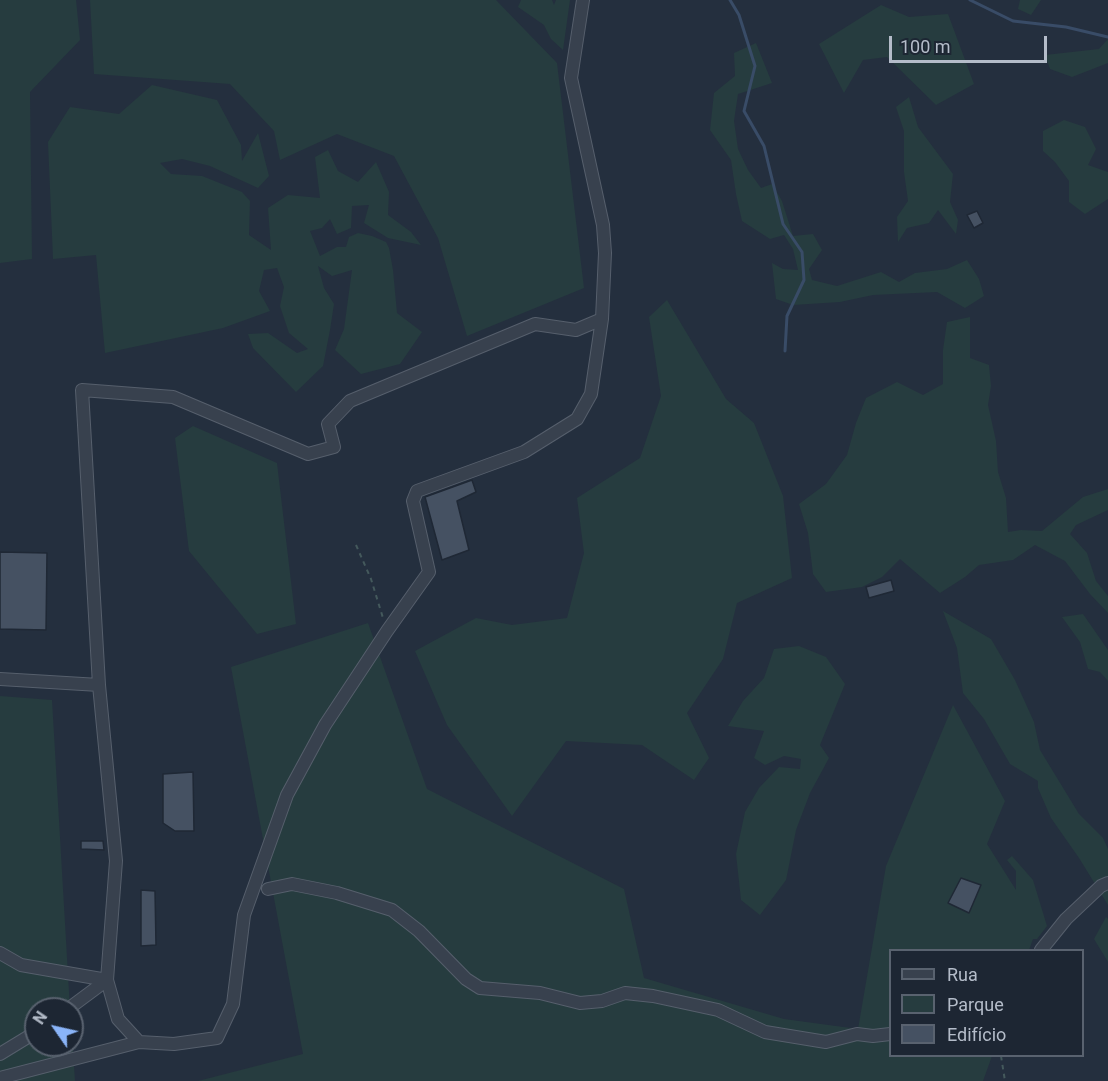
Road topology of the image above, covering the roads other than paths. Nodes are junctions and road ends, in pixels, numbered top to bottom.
1 (583, 0) edge
2 (602, 319) junction
3 (0, 679) edge
4 (99, 685) junction
5 (1108, 883) edge
6 (268, 889) dead end
7 (1042, 949) edge
8 (0, 953) edge
9 (107, 980) junction
10 (84, 997) edge
11 (889, 1034) edge
12 (24, 1039) edge
13 (139, 1042) junction
14 (0, 1054) edge
15 (0, 1078) edge

1 - 2 street
2 - 4 street
2 - 13 street
3 - 4 street
4 - 9 street
5 - 7 street
6 - 11 street
8 - 9 street
9 - 10 street
9 - 13 street
12 - 14 street
13 - 15 street

